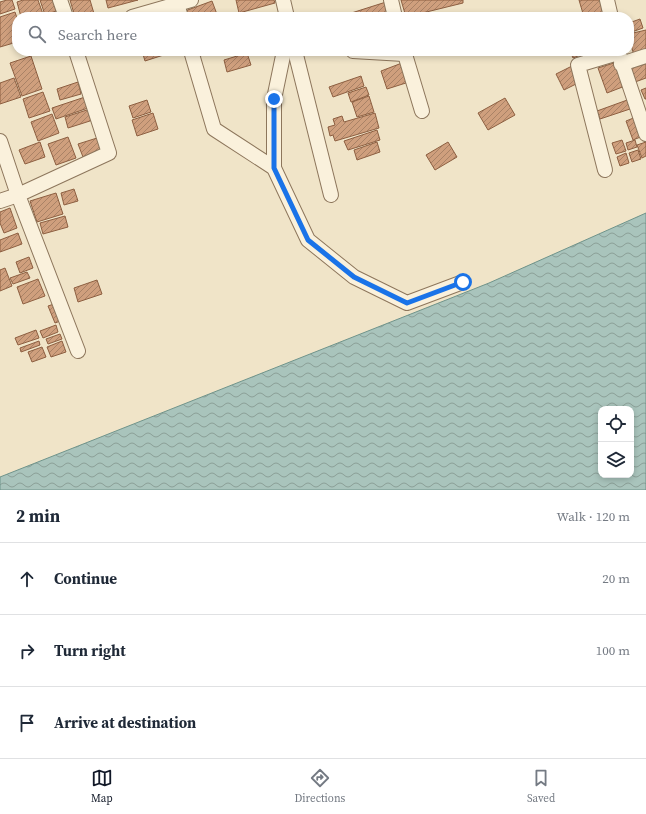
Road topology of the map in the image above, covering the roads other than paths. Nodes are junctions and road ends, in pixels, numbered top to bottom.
1 (60, 0) edge
2 (283, 0) edge
3 (391, 0) edge
4 (607, 0) edge
5 (183, 7) edge
6 (64, 12) edge
7 (158, 12) edge
8 (286, 12) edge
9 (394, 12) edge
10 (610, 12) edge
11 (78, 56) edge
12 (192, 56) edge
13 (283, 56) edge
14 (296, 56) edge
15 (405, 56) edge
16 (619, 56) edge
17 (646, 56) edge
18 (422, 111) dead end
19 (646, 134) edge
20 (0, 141) edge
21 (274, 168) junction
22 (606, 170) dead end
23 (18, 195) junction
24 (331, 195) dead end
25 (0, 201) edge
26 (463, 282) dead end
27 (78, 351) dead end

1 - 6 street
2 - 8 street
3 - 9 street
4 - 10 street
5 - 7 street
11 - 23 street
12 - 21 street
13 - 21 street
14 - 24 street
15 - 18 street
16 - 17 street
16 - 19 street
16 - 22 street
20 - 23 street
21 - 26 street
23 - 25 street
23 - 27 street

